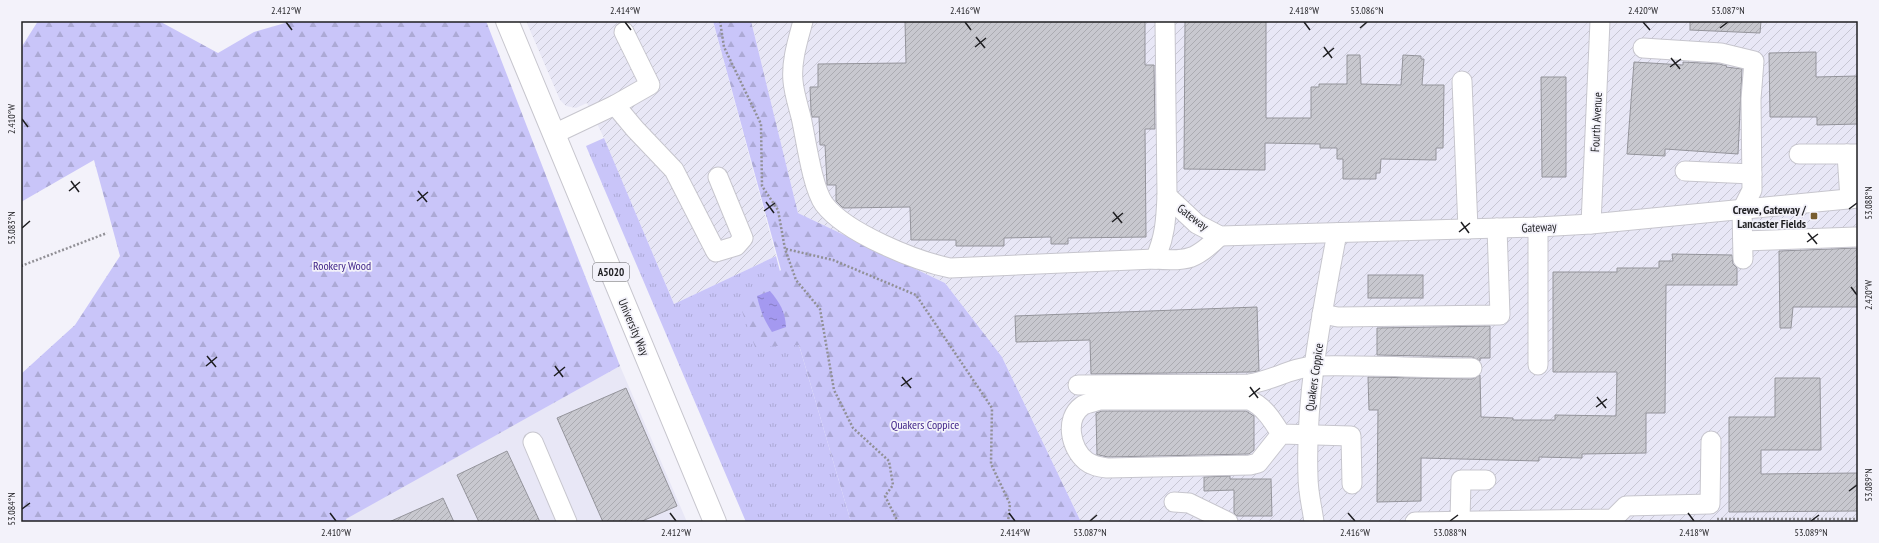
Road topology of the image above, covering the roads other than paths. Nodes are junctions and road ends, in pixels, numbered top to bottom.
1 (507, 21) edge
2 (803, 21) edge
3 (1165, 21) edge
4 (1600, 21) edge
5 (624, 32) dead end
6 (1643, 48) dead end
7 (1462, 81) dead end
8 (615, 105) junction
9 (554, 134) junction
10 (1799, 154) dead end
11 (1853, 154) edge
12 (1685, 171) dead end
13 (1752, 174) junction
14 (718, 177) dead end
15 (1167, 196) junction
16 (1854, 198) edge
17 (1742, 210) junction
18 (1591, 224) junction
19 (1538, 227) junction
20 (1496, 228) junction
21 (1468, 229) junction
22 (1337, 233) junction
23 (1220, 236) junction
24 (1856, 237) dead end
25 (1743, 241) junction
26 (1155, 259) junction
27 (1743, 259) dead end
28 (1322, 314) junction
29 (1538, 365) dead end
30 (1315, 366) junction
31 (1472, 368) dead end
32 (1078, 385) dead end
33 (1281, 434) junction
34 (1307, 435) junction
35 (1711, 441) dead end
36 (533, 442) dead end
37 (1486, 480) dead end
38 (1352, 484) dead end
39 (1174, 502) dead end
40 (1460, 521) edge
41 (567, 522) edge
42 (715, 522) edge
43 (1228, 522) edge
44 (1314, 522) edge
45 (1415, 522) edge

1 - 9 highway, University Way / A5020
2 - 26 street, Gateway
3 - 15 street
4 - 18 street, Fourth Avenue
5 - 8 street
6 - 13 street
7 - 21 street
8 - 9 street
8 - 14 street
9 - 42 highway, University Way / A5020
10 - 11 street
11 - 16 street
12 - 13 street
13 - 17 street
15 - 23 street, Gateway
15 - 26 street
16 - 17 street, Gateway
17 - 18 street, Gateway
17 - 25 street
18 - 19 street, Gateway
19 - 20 street, Gateway
19 - 29 street
20 - 21 street, Gateway
20 - 28 street
21 - 22 street, Gateway
22 - 23 street, Gateway
22 - 28 street, Quakers Coppice
23 - 26 street, Gateway
24 - 25 street
25 - 27 street
28 - 30 street, Quakers Coppice
30 - 31 street
30 - 32 street
30 - 34 street, Quakers Coppice
33 - 33 street
33 - 34 street
34 - 38 street
34 - 44 street, Quakers Coppice
35 - 40 street
36 - 41 street
37 - 40 street
39 - 43 street
40 - 45 street

